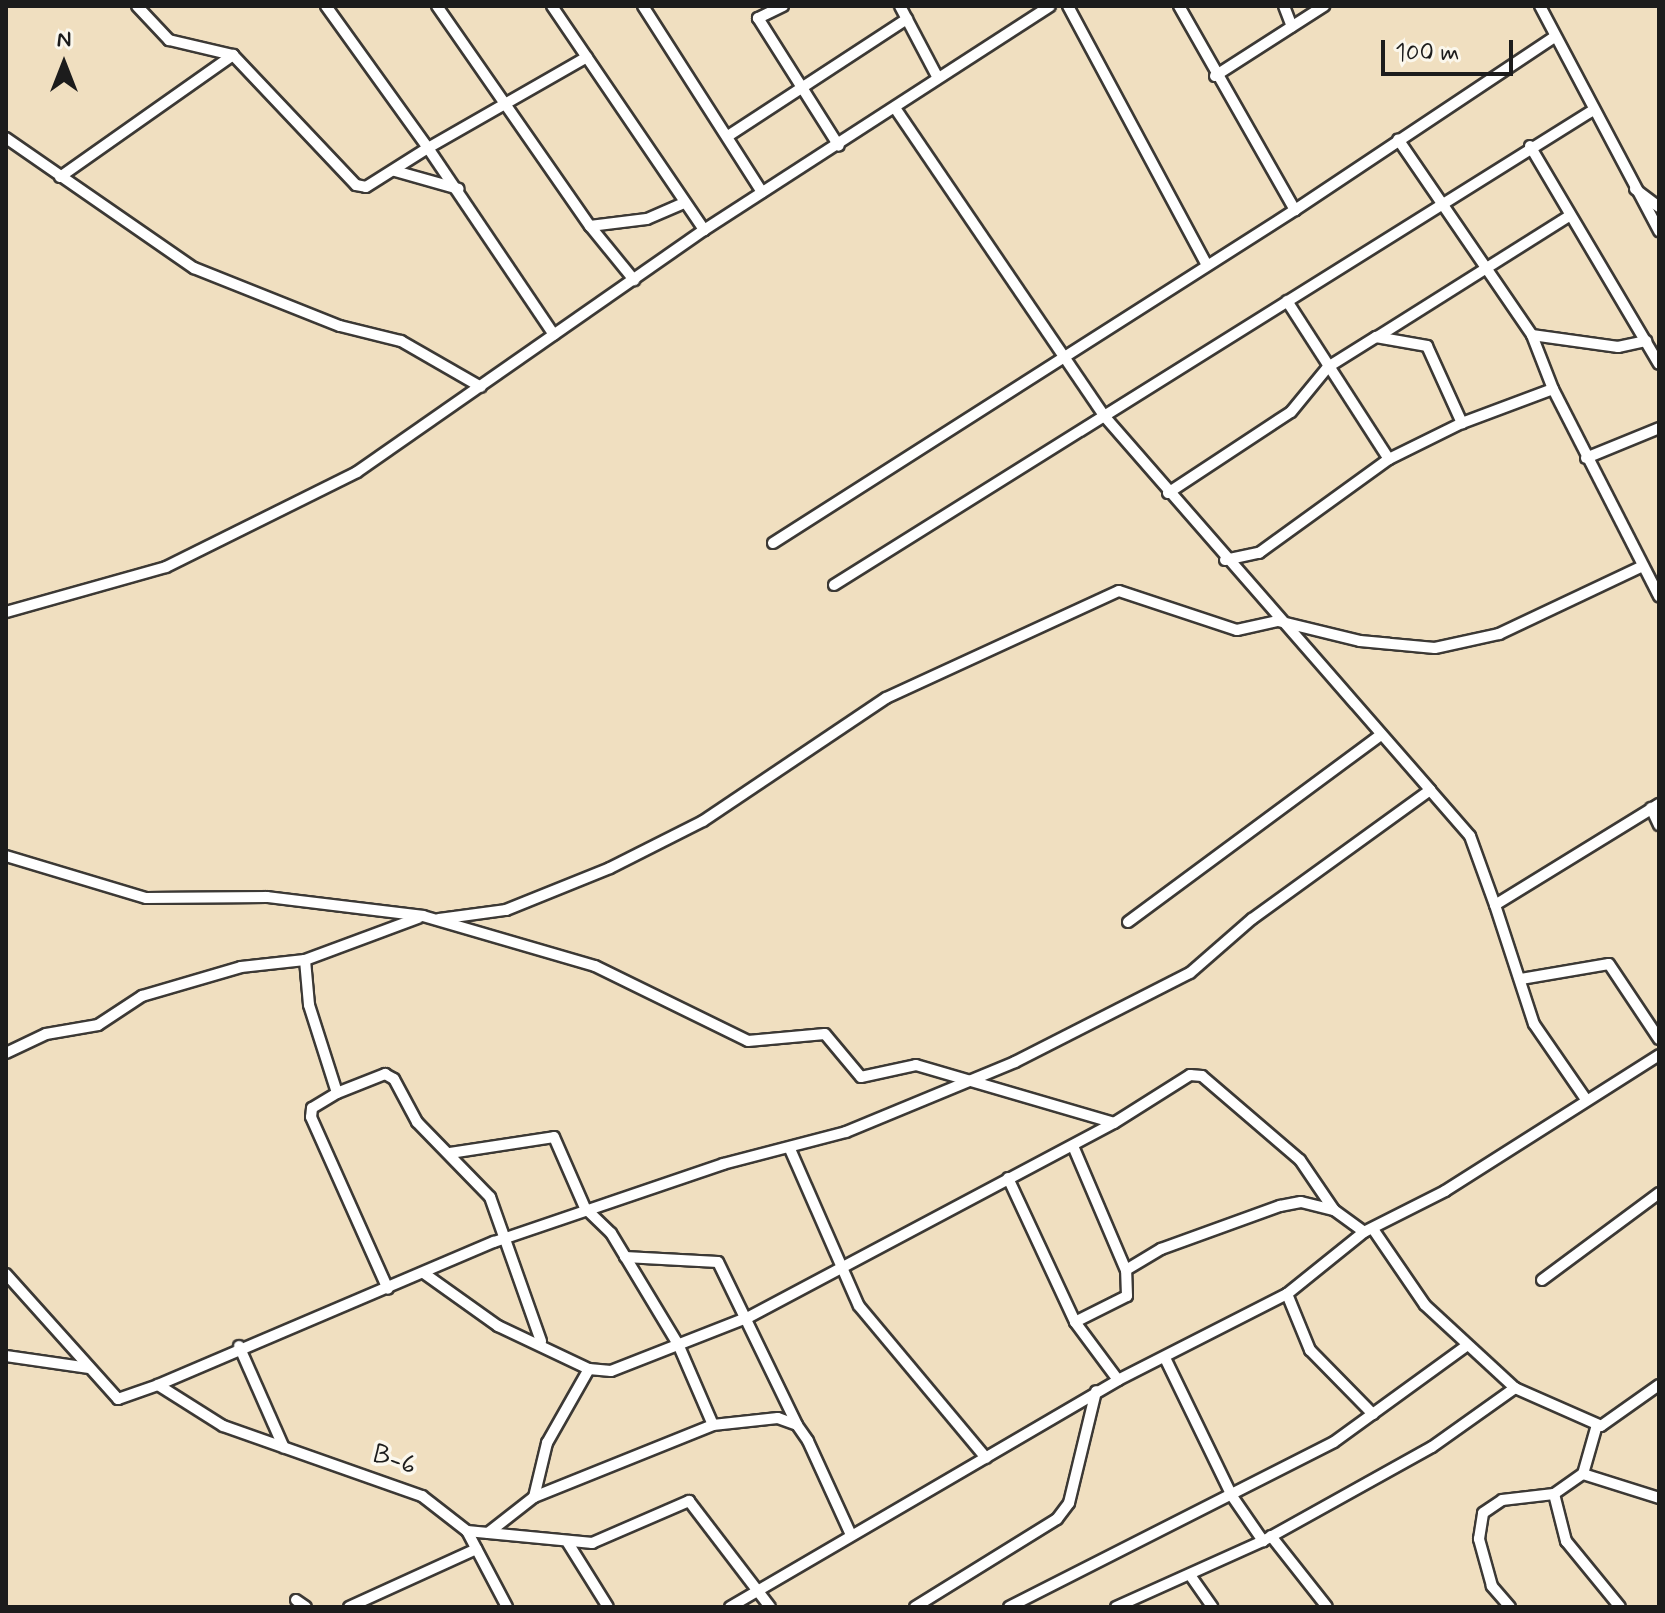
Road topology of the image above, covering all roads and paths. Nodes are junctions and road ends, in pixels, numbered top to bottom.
1 (137, 6) edge
2 (326, 6) edge
3 (437, 6) edge
4 (552, 6) edge
5 (643, 6) edge
6 (750, 6) edge
7 (783, 6) edge
8 (900, 6) edge
9 (1050, 6) edge
10 (1068, 6) edge
11 (1179, 6) edge
12 (1284, 6) edge
13 (1324, 6) edge
14 (1540, 6) edge
15 (758, 18) junction
16 (907, 19) junction
17 (1292, 27) junction
18 (1553, 38) junction
19 (233, 55) junction
20 (587, 57) junction
21 (1215, 76) junction
22 (938, 78) junction
23 (801, 89) junction
24 (506, 103) junction
25 (895, 108) junction
26 (1590, 112) junction
27 (728, 136) junction
28 (6, 138) edge
29 (1398, 139) junction
30 (839, 146) junction
31 (1530, 146) junction
32 (428, 148) junction
33 (395, 171) junction
34 (60, 177) junction
35 (1628, 184) junction
36 (460, 189) junction
37 (762, 192) junction
38 (1438, 201) junction
39 (684, 203) junction
40 (1659, 207) edge
41 (1295, 210) junction
42 (1569, 216) junction
43 (590, 226) junction
44 (704, 230) junction
45 (1659, 231) edge
46 (1207, 265) junction
47 (1481, 266) junction
48 (634, 280) junction
49 (1287, 301) junction
50 (554, 335) junction
51 (1532, 335) junction
52 (1377, 337) junction
53 (1646, 341) junction
54 (1062, 358) junction
55 (1659, 364) edge
56 (1328, 367) junction
57 (481, 387) junction
58 (1553, 389) junction
59 (1105, 417) junction
60 (1462, 423) junction
61 (1659, 428) edge
62 (1586, 458) junction
63 (1389, 459) junction
64 (1168, 493) junction
65 (773, 543) dead end
66 (1225, 560) junction
67 (1641, 567) junction
68 (834, 585) dead end
69 (1659, 596) edge
70 (6, 612) edge
71 (1278, 621) junction
72 (1381, 735) junction
73 (1430, 790) junction
74 (1655, 806) edge
75 (1659, 825) edge
76 (6, 856) edge
77 (1495, 905) junction
78 (423, 916) junction
79 (435, 920) junction
80 (1128, 922) dead end
81 (305, 960) junction
82 (1521, 979) junction
83 (1659, 1039) edge
84 (6, 1053) edge
85 (1659, 1056) edge
86 (973, 1080) junction
87 (337, 1093) junction
88 (1585, 1098) junction
89 (1114, 1123) junction
90 (1073, 1146) junction
91 (790, 1149) junction
92 (450, 1153) junction
93 (1008, 1178) junction
94 (1659, 1193) edge
95 (585, 1208) junction
96 (1334, 1210) junction
97 (1370, 1232) junction
98 (509, 1237) junction
99 (625, 1257) junction
100 (1126, 1270) junction
101 (839, 1271) junction
102 (6, 1274) edge
103 (425, 1274) junction
104 (1542, 1280) dead end
105 (388, 1289) junction
106 (1287, 1294) junction
107 (749, 1317) junction
108 (1075, 1322) junction
109 (541, 1341) junction
110 (678, 1344) junction
111 (239, 1346) junction
112 (1466, 1346) junction
113 (6, 1356) edge
114 (1165, 1358) junction
115 (89, 1368) junction
116 (589, 1369) junction
117 (1118, 1380) junction
118 (158, 1385) junction
119 (1659, 1385) edge
120 (1515, 1388) junction
121 (1096, 1391) junction
122 (1373, 1414) junction
123 (713, 1425) junction
124 (797, 1425) junction
125 (1597, 1425) junction
126 (284, 1448) junction
127 (986, 1458) junction
128 (1583, 1474) junction
129 (1554, 1494) junction
130 (1232, 1496) junction
131 (534, 1497) junction
132 (1659, 1498) edge
133 (467, 1531) junction
134 (488, 1533) junction
135 (851, 1535) junction
136 (1267, 1538) junction
137 (568, 1543) junction
138 (476, 1549) junction
139 (1190, 1575) junction
140 (760, 1588) junction
141 (296, 1600) dead end
142 (306, 1607) edge
143 (349, 1607) edge
144 (507, 1607) edge
145 (608, 1607) edge
146 (730, 1607) edge
147 (770, 1607) edge
148 (915, 1607) edge
149 (1009, 1607) edge
150 (1118, 1607) edge
151 (1212, 1607) edge
152 (1327, 1607) edge
153 (1510, 1607) edge
154 (1620, 1607) edge

1 - 19 street
2 - 32 street
3 - 24 street
4 - 20 street
5 - 27 street
6 - 15 street
7 - 15 street
8 - 16 street
9 - 22 street
10 - 46 street
11 - 21 street
12 - 17 street
13 - 17 street
14 - 18 street
15 - 23 street
16 - 22 street
16 - 23 street
17 - 21 street
18 - 26 street
18 - 29 street
19 - 33 street
19 - 34 street
20 - 24 street
20 - 39 street
21 - 41 street
22 - 25 street
23 - 27 street
23 - 30 street
24 - 32 street
24 - 43 street
25 - 30 street
25 - 54 street
26 - 31 street
26 - 35 street
27 - 37 street
28 - 34 street
29 - 38 street
29 - 41 street
30 - 37 street
31 - 38 street
31 - 42 street
32 - 33 street
32 - 36 street
33 - 36 street
34 - 57 street
35 - 40 street
35 - 45 street
36 - 50 street
37 - 44 street
38 - 47 street
38 - 49 street
39 - 43 street
39 - 44 street
41 - 46 street
42 - 47 street
42 - 53 street
43 - 48 street
44 - 48 street
46 - 54 street
47 - 51 street
47 - 52 street
48 - 50 street
49 - 56 street
49 - 59 street
50 - 57 street
51 - 53 street
51 - 58 street
52 - 56 street
52 - 60 street
53 - 55 street
54 - 59 street
54 - 65 street
56 - 63 street
56 - 64 street
57 - 70 street
58 - 60 street
58 - 62 street
59 - 64 street
59 - 68 street
60 - 63 street
61 - 62 street
62 - 67 street
63 - 66 street
64 - 66 street
66 - 71 street
67 - 69 street
67 - 71 street
71 - 72 street
71 - 79 street
72 - 73 street
72 - 80 street
73 - 77 street
73 - 86 street
74 - 75 street
74 - 77 street
76 - 78 street
77 - 82 street
78 - 79 street
78 - 81 street
79 - 86 street
81 - 84 street
81 - 87 street
82 - 83 street
82 - 88 street
85 - 88 street
86 - 89 street
86 - 91 street
87 - 92 street
87 - 105 street
88 - 97 street
89 - 90 street
89 - 96 street
90 - 93 street
90 - 100 street
91 - 95 street
91 - 101 street
92 - 95 street
92 - 98 street
93 - 101 street
93 - 108 street
94 - 104 street
95 - 98 street
95 - 99 street
96 - 97 street
96 - 100 street
97 - 106 street
97 - 112 street
98 - 103 street
98 - 109 street
99 - 107 street
99 - 110 street
100 - 108 street
101 - 107 street
101 - 127 street
102 - 115 street
103 - 105 street
103 - 109 street
105 - 111 street
106 - 114 street
106 - 122 street
107 - 110 street
107 - 124 street
108 - 117 street
109 - 116 street
110 - 116 street
110 - 123 street
111 - 118 street
111 - 126 street
112 - 120 street
112 - 122 street
113 - 115 street
114 - 117 street
114 - 130 street
115 - 118 street
116 - 131 street
117 - 121 street
118 - 126 street, B-6
119 - 125 street
120 - 125 street
120 - 136 street
121 - 127 street
121 - 148 street
122 - 130 street
123 - 124 street
123 - 131 street
124 - 135 street
125 - 128 street
126 - 133 street, B-6
127 - 135 street
128 - 129 street
128 - 132 street
129 - 153 street
129 - 154 street
130 - 136 street
130 - 149 street
131 - 134 street
133 - 134 street
133 - 138 street
134 - 137 street
135 - 140 street
136 - 139 street
136 - 152 street
137 - 140 street
137 - 145 street
138 - 143 street
138 - 144 street
139 - 150 street
139 - 151 street
140 - 146 street
140 - 147 street
141 - 142 street

